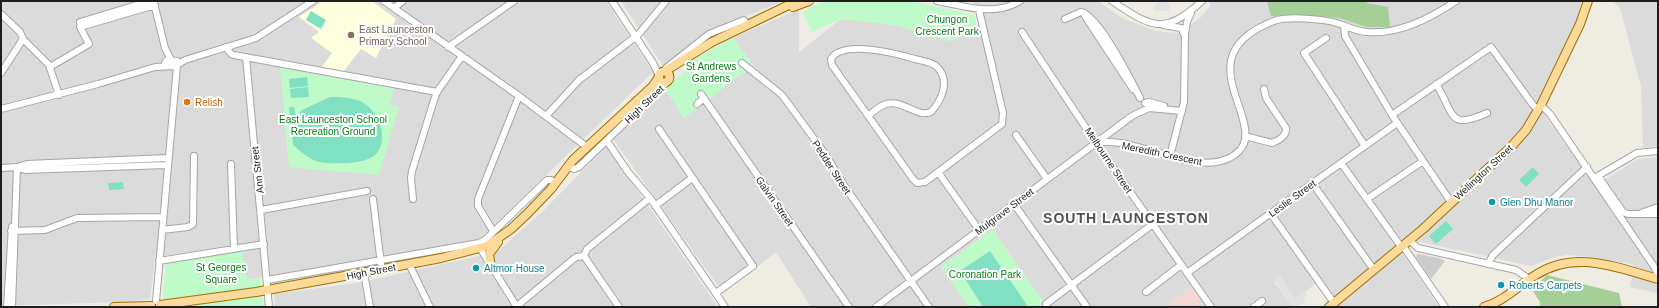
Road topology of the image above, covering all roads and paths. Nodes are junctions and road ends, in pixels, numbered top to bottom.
1 (161, 1) edge
2 (313, 1) edge
3 (384, 1) edge
4 (403, 1) edge
5 (514, 1) edge
6 (612, 1) edge
7 (666, 1) edge
8 (797, 1) edge
9 (809, 1) edge
10 (937, 1) edge
11 (1020, 1) edge
12 (1112, 1) edge
13 (1202, 1) edge
14 (1456, 1) edge
15 (1588, 1) edge
16 (153, 2) edge
17 (1196, 7) junction
18 (394, 8) junction
19 (979, 10) junction
20 (773, 13) junction
21 (1, 14) edge
22 (1065, 19) dead end
23 (1163, 25) junction
24 (1344, 26) junction
25 (731, 29) junction
26 (1022, 32) dead end
27 (636, 36) junction
28 (1185, 36) junction
29 (1326, 38) dead end
30 (23, 39) junction
31 (226, 47) junction
32 (448, 47) junction
33 (462, 56) junction
34 (246, 57) junction
35 (171, 63) junction
36 (742, 63) dead end
37 (50, 68) junction
38 (1, 73) edge
39 (664, 76) junction
40 (1436, 84) junction
41 (1264, 89) dead end
42 (437, 92) junction
43 (59, 95) junction
44 (519, 96) junction
45 (697, 104) dead end
46 (1146, 106) junction
47 (1539, 107) junction
48 (1, 109) edge
49 (1182, 111) junction
50 (1488, 113) dead end
51 (1392, 115) junction
52 (546, 116) junction
53 (868, 116) junction
54 (1397, 122) junction
55 (658, 129) dead end
56 (1016, 135) dead end
57 (1245, 136) junction
58 (607, 141) junction
59 (1097, 143) junction
60 (1365, 146) junction
61 (587, 147) junction
62 (1658, 150) edge
63 (194, 156) dead end
64 (1170, 156) junction
65 (167, 158) junction
66 (1423, 161) junction
67 (1341, 163) junction
68 (231, 164) dead end
69 (166, 165) junction
70 (568, 166) junction
71 (17, 167) junction
72 (1587, 167) junction
73 (1, 168) edge
74 (938, 172) junction
75 (1596, 177) junction
76 (692, 178) junction
77 (1047, 180) junction
78 (556, 183) junction
79 (1313, 184) junction
80 (368, 191) dead end
81 (650, 198) junction
82 (373, 199) dead end
83 (413, 199) dead end
84 (1367, 199) junction
85 (1451, 202) junction
86 (1014, 204) junction
87 (655, 206) junction
88 (1658, 207) edge
89 (261, 210) junction
90 (1271, 214) junction
91 (1639, 214) junction
92 (1658, 214) edge
93 (163, 217) junction
94 (1153, 224) junction
95 (162, 230) junction
96 (979, 230) junction
97 (13, 231) junction
98 (494, 231) junction
99 (502, 236) junction
100 (1410, 240) junction
101 (264, 244) junction
102 (1402, 247) junction
103 (480, 248) junction
104 (234, 249) junction
105 (584, 256) junction
106 (380, 260) junction
107 (159, 261) junction
108 (409, 264) junction
109 (1488, 264) junction
110 (1181, 265) junction
111 (491, 267) junction
112 (381, 270) junction
113 (1374, 270) junction
114 (364, 273) junction
115 (1187, 274) junction
116 (1529, 279) junction
117 (1658, 279) edge
118 (266, 280) junction
119 (910, 281) junction
120 (1072, 286) junction
121 (10, 290) junction
122 (267, 290) junction
123 (1146, 292) dead end
124 (716, 294) junction
125 (1262, 301) dead end
126 (1046, 304) dead end
127 (156, 305) edge
128 (1332, 305) edge
129 (517, 306) edge
130 (7, 307) edge
131 (12, 307) edge
132 (114, 307) edge
133 (269, 307) edge
134 (370, 307) edge
135 (430, 307) edge
136 (619, 307) edge
137 (725, 307) edge
138 (849, 307) edge
139 (876, 307) edge
140 (928, 307) edge
141 (1086, 307) edge
142 (1211, 307) edge
143 (1254, 307) edge
144 (1445, 307) edge
145 (1484, 307) edge

1 - 16 street
2 - 31 street
3 - 18 street
4 - 18 street
5 - 32 street
6 - 27 street
7 - 27 street
8 - 20 main road, High Street
9 - 20 main road, High Street
10 - 19 street
11 - 19 street
12 - 23 street
13 - 17 street
14 - 24 street
15 - 47 main road, Wellington Street
16 - 35 street
16 - 37 street
17 - 23 street
17 - 28 street
18 - 32 street
19 - 74 street
20 - 25 main road, High Street
21 - 30 street
22 - 46 street
23 - 28 street
24 - 51 street
24 - 57 street
25 - 39 main road, High Street
25 - 39 street
26 - 59 street, Melbourne Street
27 - 39 street
27 - 52 street
28 - 49 street
29 - 60 street
30 - 37 street
30 - 38 street
31 - 34 street
31 - 35 street
32 - 33 street
33 - 42 street
33 - 44 street
34 - 42 street
34 - 89 street, Ann Street
35 - 43 street
35 - 65 street
36 - 119 street, Pedder Street
37 - 43 street
39 - 58 street, High Street
39 - 61 main road, High Street
40 - 47 street
40 - 50 street
40 - 51 street
41 - 57 street
42 - 83 street
43 - 48 street
44 - 52 street
44 - 98 street
45 - 138 street, Galvin Street
46 - 49 street
46 - 59 street, Mulgrave Street
47 - 72 street
47 - 85 main road, Wellington Street
49 - 64 street
51 - 54 street
52 - 61 street
53 - 53 street
53 - 74 street
54 - 60 street, Leslie Street
54 - 66 street
55 - 76 street
56 - 77 street
57 - 64 street, Meredith Crescent
58 - 70 street, High Street
58 - 81 street
59 - 64 street, Meredith Crescent
59 - 77 street, Mulgrave Street
59 - 94 street, Melbourne Street
60 - 67 street, Leslie Street
61 - 70 main road, High Street
62 - 75 street
63 - 95 street
65 - 69 street
65 - 71 street
66 - 84 street
66 - 85 street
67 - 79 street, Leslie Street
67 - 84 street
68 - 104 street
69 - 71 street
69 - 93 street
70 - 78 main road, High Street
71 - 73 street
71 - 97 street
72 - 75 street
72 - 109 street
74 - 96 street
75 - 91 street
75 - 117 street
76 - 87 street
76 - 124 street
77 - 86 street, Mulgrave Street
78 - 98 street, High Street
78 - 99 main road, High Street
79 - 90 street, Leslie Street
79 - 113 street
80 - 89 street
81 - 87 street
81 - 105 street
82 - 106 street
84 - 102 street
85 - 100 main road, Wellington Street
86 - 96 street, Mulgrave Street
86 - 120 street
87 - 124 street
88 - 91 street
89 - 101 street, Ann Street
90 - 115 street, Leslie Street
90 - 128 street
91 - 92 street
93 - 95 street
93 - 97 street
94 - 110 street, Melbourne Street
94 - 120 street
95 - 107 street
96 - 119 street, Mulgrave Street
97 - 121 street
98 - 106 street, High Street
99 - 103 main road, High Street
99 - 111 main road
100 - 102 main road, Wellington Street
100 - 109 street
101 - 104 street
101 - 118 street, Ann Street
102 - 113 main road, Wellington Street
102 - 144 street
103 - 108 main road, High Street
103 - 111 street
104 - 107 street
105 - 129 street
105 - 136 street
106 - 112 street
106 - 118 street, High Street
107 - 127 street
108 - 112 main road, High Street
108 - 135 street
109 - 116 street
110 - 115 street, Melbourne Street
110 - 123 street
111 - 129 street
112 - 114 main road, High Street
113 - 128 main road, Wellington Street
114 - 122 main road, High Street
114 - 134 street
115 - 142 street, Melbourne Street
116 - 117 main road
116 - 145 main road
118 - 122 street, Ann Street
119 - 139 street, Mulgrave Street
119 - 140 street, Pedder Street
120 - 126 street
120 - 141 street
121 - 130 street
121 - 131 street
122 - 127 main road, High Street
122 - 133 street, Ann Street
124 - 137 street
125 - 143 street
127 - 132 main road, High Street

